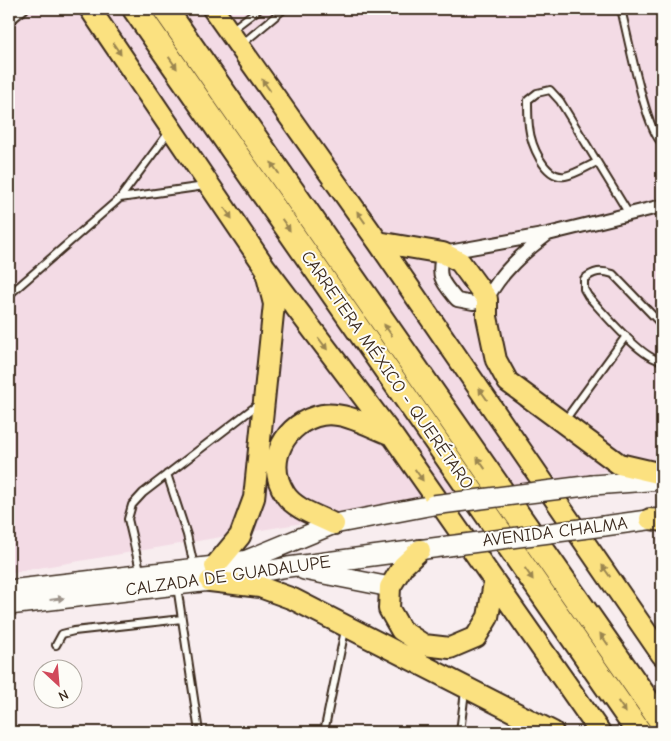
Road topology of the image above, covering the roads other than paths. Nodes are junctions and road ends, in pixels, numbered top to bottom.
1 (25, 9) edge
2 (90, 9) edge
3 (135, 9) edge
4 (164, 9) edge
5 (213, 9) edge
6 (259, 9) edge
7 (284, 9) edge
8 (621, 9) edge
9 (9, 22) edge
10 (234, 39) junction
11 (171, 129) junction
12 (662, 143) edge
13 (597, 162) junction
14 (209, 185) junction
15 (120, 198) junction
16 (662, 206) edge
17 (629, 214) junction
18 (548, 234) junction
19 (378, 242) junction
20 (443, 253) junction
21 (265, 267) junction
22 (10, 294) edge
23 (487, 299) junction
24 (662, 325) edge
25 (626, 336) junction
26 (662, 360) edge
27 (264, 401) junction
28 (563, 422) junction
29 (392, 435) junction
30 (167, 474) junction
31 (662, 474) edge
32 (662, 480) edge
33 (658, 519) edge
34 (334, 524) junction
35 (448, 546) joint
36 (420, 550) junction
37 (288, 567) junction
38 (207, 572) junction
39 (141, 575) junction
40 (494, 583) junction
41 (177, 585) junction
42 (390, 587) junction
43 (9, 590) edge
44 (622, 594) junction
45 (9, 605) edge
46 (182, 619) junction
47 (346, 626) junction
48 (662, 630) edge
49 (56, 645) dead end
50 (662, 654) edge
51 (465, 687) junction
52 (662, 722) edge
53 (199, 732) edge
54 (324, 732) edge
55 (460, 732) edge
56 (553, 732) edge
57 (600, 732) edge
58 (639, 732) edge

1 - 9 lane
2 -> 11 main road
3 -> 58 highway, CARRETERA MÉXICO - QUERÉTARO
52 -> 4 highway, CARRETERA MÉXICO - QUERÉTARO
5 - 10 main road
6 - 10 lane
7 - 10 lane
8 - 12 lane
19 -> 10 main road
11 - 14 main road
11 - 15 lane
13 - 13 lane
13 - 17 lane
14 - 15 lane
14 -> 21 main road
15 - 22 lane
16 - 17 street
17 - 18 street
18 - 20 street
18 - 23 street
19 - 20 main road
44 -> 19 main road
20 - 23 main road
20 - 23 street
21 - 27 main road
21 -> 29 main road
23 - 28 main road
24 - 25 lane
25 - 26 lane
25 - 28 lane
27 - 30 lane
27 - 38 main road
28 - 31 main road
29 - 34 main road
29 -> 40 main road
30 - 38 lane
30 - 39 lane
32 - 34 main road, CALZADA DE GUADALUPE, bridge
33 - 35 main road, AVENIDA CHALMA, bridge
34 - 38 main road, CALZADA DE GUADALUPE
35 - 36 main road, CALZADA DE GUADALUPE
36 - 37 main road, CALZADA DE GUADALUPE
36 - 42 main road
37 - 38 main road, CALZADA DE GUADALUPE
37 - 42 main road
38 - 39 main road, CALZADA DE GUADALUPE
38 - 41 main road, CALZADA DE GUADALUPE
38 - 47 main road
39 - 43 main road, CALZADA DE GUADALUPE
40 - 42 main road
40 - 57 main road
45 -> 41 main road, CALZADA DE GUADALUPE
41 - 46 lane
44 - 48 main road
44 - 50 main road
46 - 49 lane
46 - 53 lane
47 - 51 main road
47 - 54 lane
51 - 55 lane
51 - 56 main road

